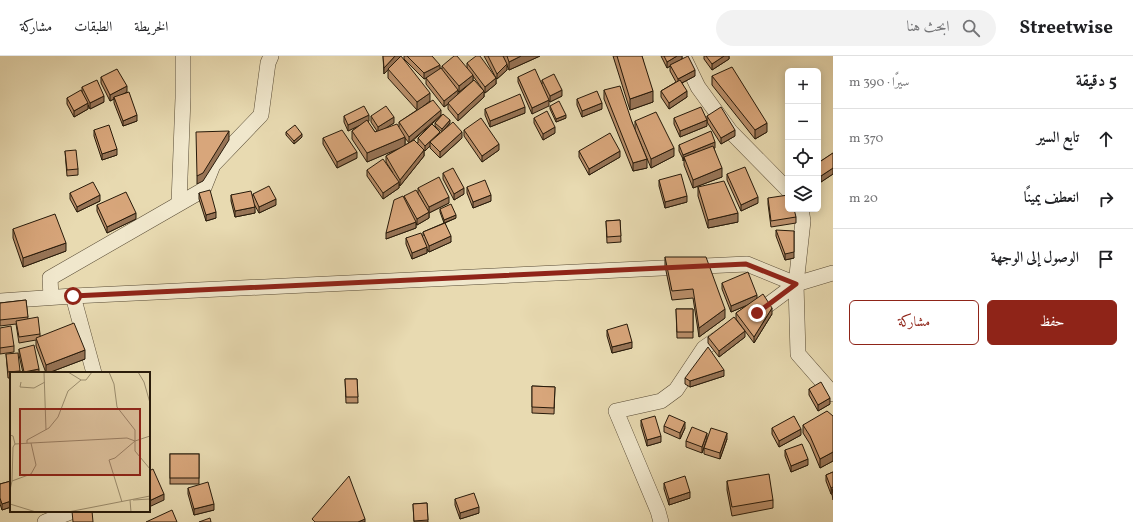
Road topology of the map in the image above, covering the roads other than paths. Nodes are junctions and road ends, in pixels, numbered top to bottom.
1 (183, 56) edge
2 (271, 56) edge
3 (683, 56) edge
4 (785, 187) edge
5 (179, 203) junction
6 (801, 212) edge
7 (833, 273) edge
8 (796, 284) junction
9 (73, 296) junction
10 (51, 297) junction
11 (0, 301) edge
12 (94, 372) edge
13 (833, 394) edge
14 (70, 512) edge
15 (45, 522) edge
16 (661, 522) edge

1 - 5 street
2 - 5 street
3 - 4 street
5 - 10 street
6 - 8 street
7 - 8 street
8 - 9 street
8 - 13 street
8 - 16 street
9 - 10 street
9 - 12 street
10 - 11 street
14 - 15 street

